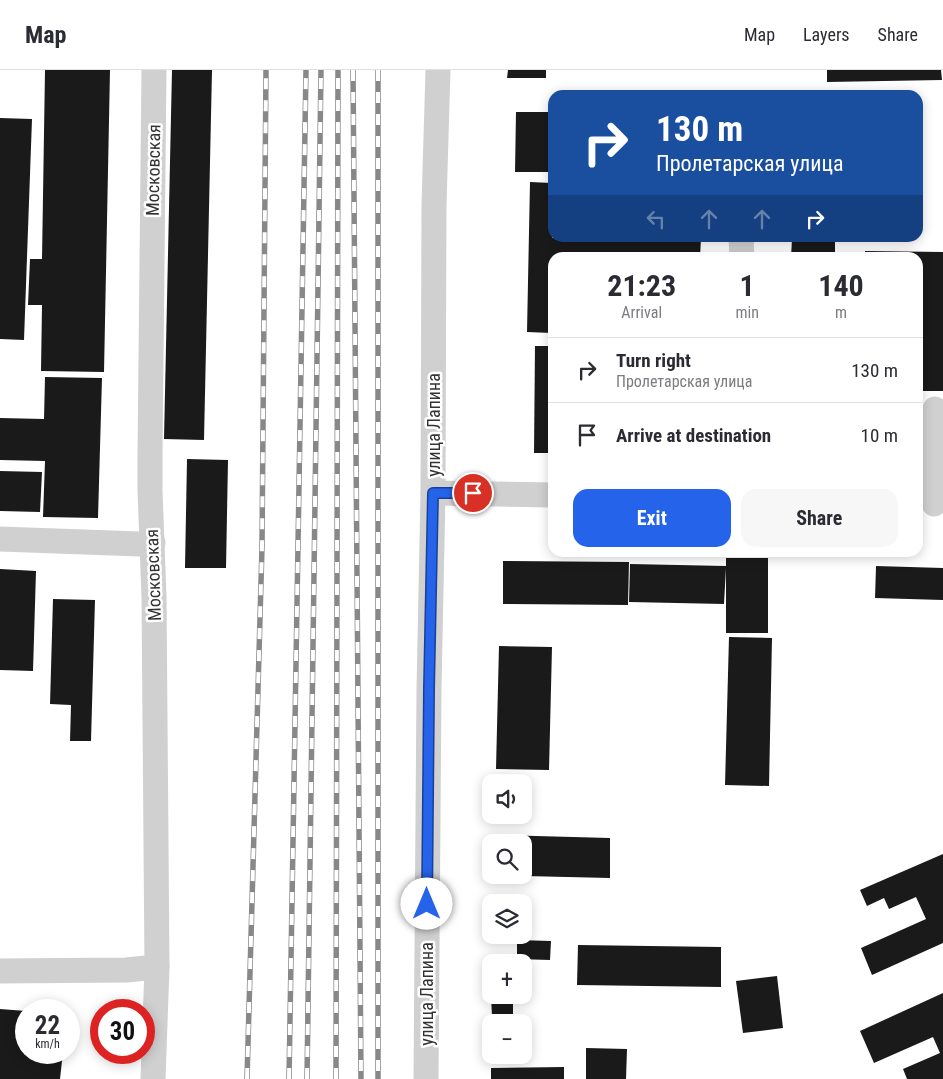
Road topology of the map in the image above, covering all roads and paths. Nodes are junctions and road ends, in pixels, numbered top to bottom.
1 (154, 70) edge
2 (438, 70) edge
3 (936, 409) dead end
4 (433, 493) junction
5 (548, 495) edge
6 (931, 504) edge
7 (0, 538) edge
8 (153, 543) junction
9 (157, 967) junction
10 (0, 971) edge
11 (153, 1079) edge
12 (426, 1079) edge

1 - 8 street, Московская
2 - 4 street, улица Лапина
3 - 6 street
4 - 5 street
4 - 12 street, улица Лапина
7 - 8 street
8 - 9 street, Московская
9 - 10 street
9 - 11 street, Московская

